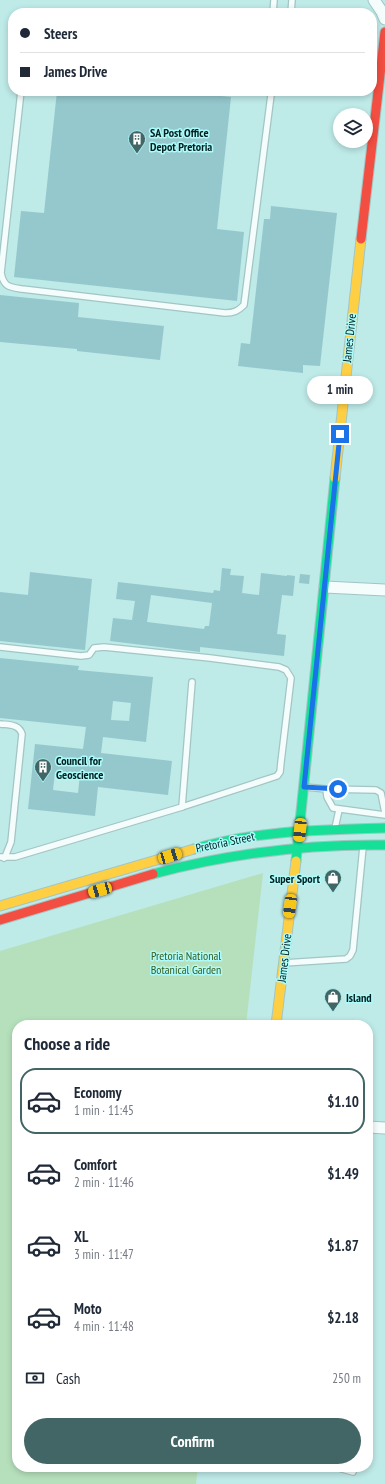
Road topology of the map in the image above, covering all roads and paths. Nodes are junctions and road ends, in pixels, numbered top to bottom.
1 (374, 0) edge
2 (385, 19) edge
3 (385, 28) edge
4 (385, 32) edge
5 (20, 96) edge
6 (271, 96) edge
7 (325, 587) junction
8 (385, 590) edge
9 (0, 647) edge
10 (192, 682) dead end
11 (0, 724) edge
12 (304, 787) junction
13 (326, 788) junction
14 (182, 807) junction
15 (339, 810) junction
16 (385, 814) edge
17 (335, 828) junction
18 (385, 828) edge
19 (300, 830) junction
20 (363, 844) junction
21 (385, 845) edge
22 (298, 848) junction
23 (2, 858) edge
24 (0, 906) edge
25 (0, 920) edge
26 (283, 963) junction
27 (277, 1020) edge
28 (373, 1127) edge
29 (385, 1128) edge

1 - 2 street
3 - 4 street
4 - 7 street, James Drive
5 - 6 lane
7 - 8 street
7 - 12 street, James Drive
9 - 14 lane
10 - 14 lane
11 - 23 lane
12 - 13 lane
12 - 19 street, James Drive
13 - 15 lane
13 - 16 lane
14 - 23 lane
15 - 16 lane
15 - 17 lane
17 - 18 street, Pretoria Street
17 - 19 street, Pretoria Street
19 - 22 street, James Drive
19 - 24 street, Pretoria Street
20 - 21 street, Pretoria Street
20 - 22 street, Pretoria Street
20 - 26 lane
22 - 25 street, Pretoria Street
22 - 26 street, James Drive
26 - 27 street, James Drive
28 - 29 street

